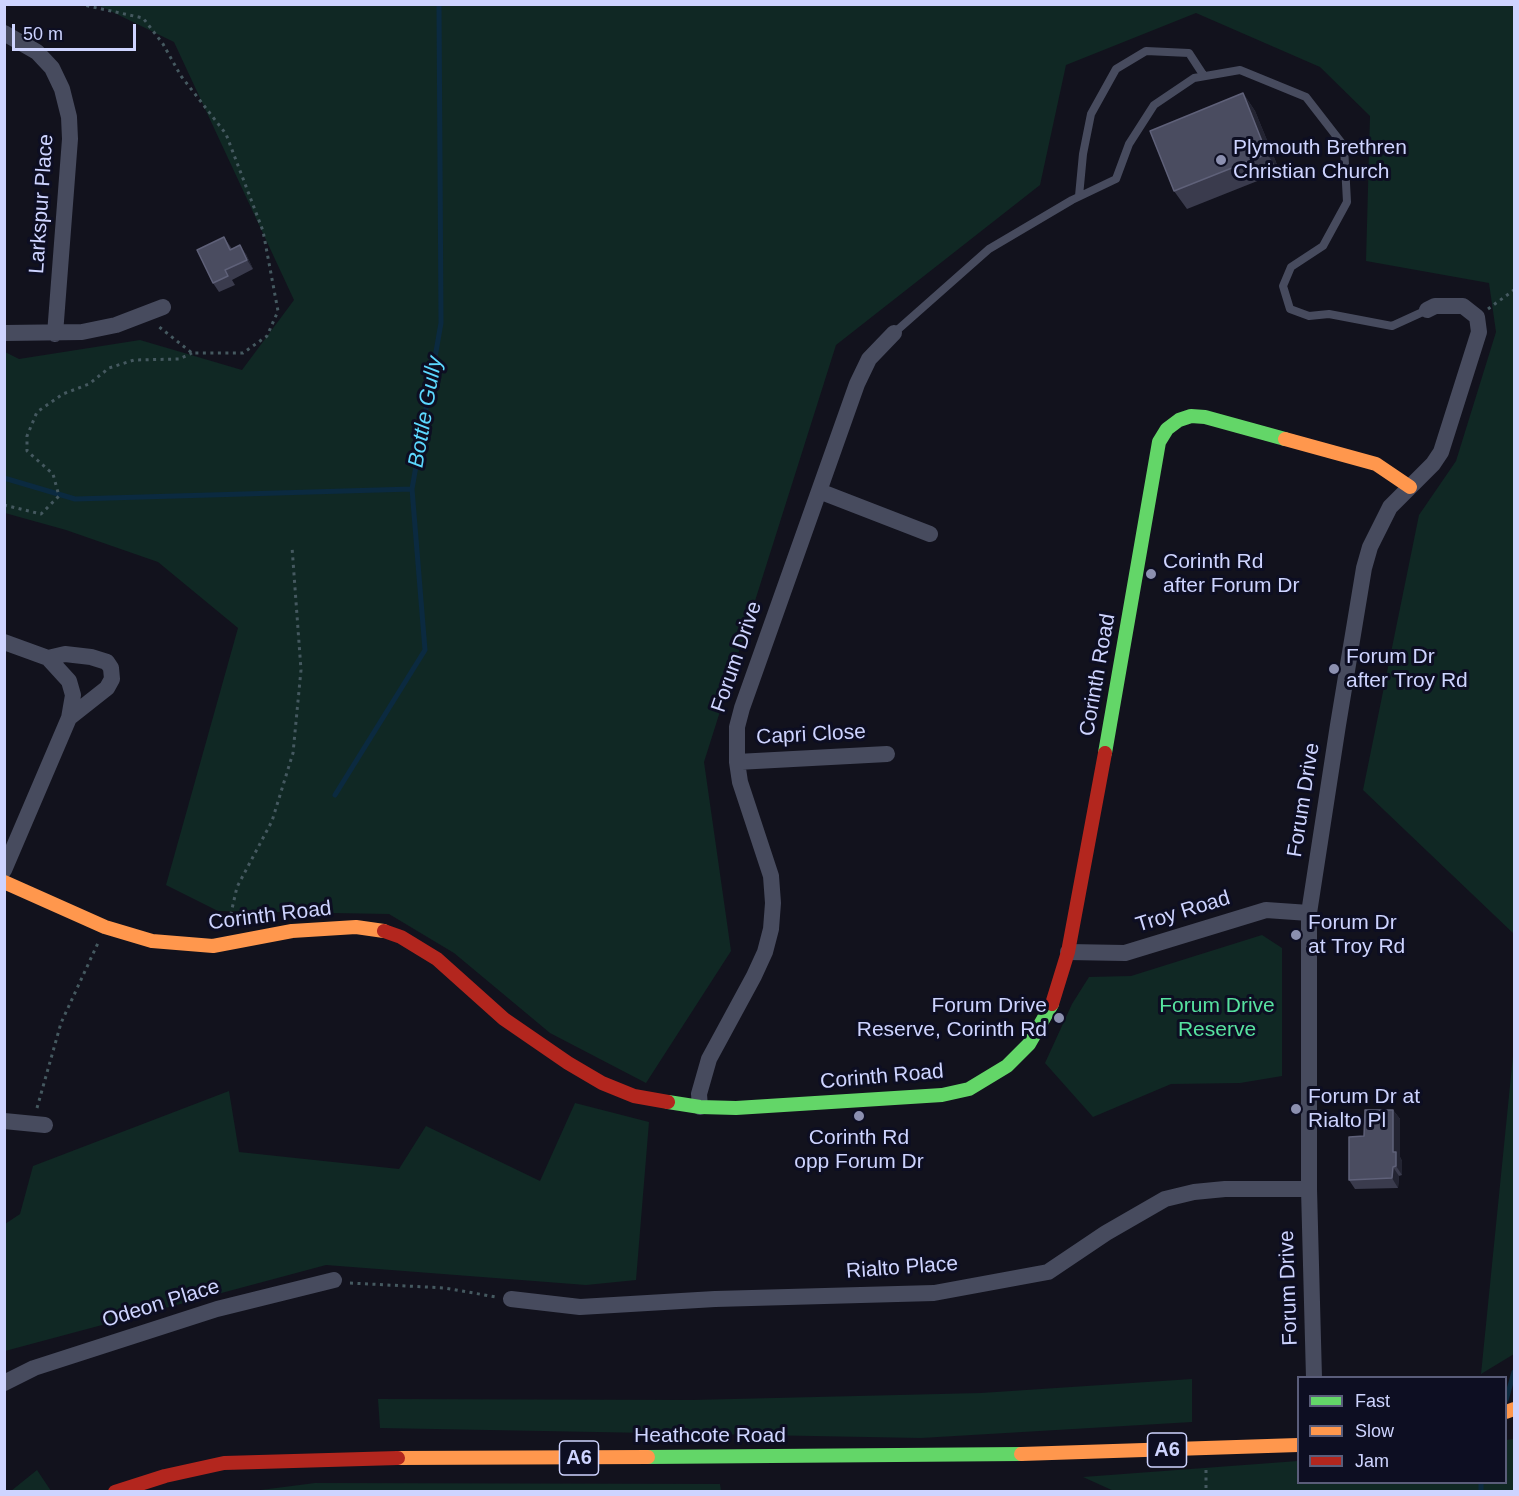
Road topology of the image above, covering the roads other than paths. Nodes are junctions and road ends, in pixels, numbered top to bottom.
1 (4, 33) edge
2 (1204, 76) junction
3 (1079, 196) junction
4 (163, 307) dead end
5 (1427, 310) joint
6 (4, 333) edge
7 (894, 333) joint
8 (55, 334) junction
9 (1410, 487) junction
10 (819, 491) junction
11 (930, 534) dead end
12 (4, 642) edge
13 (48, 658) junction
14 (69, 718) junction
15 (887, 754) dead end
16 (737, 762) junction
17 (4, 870) edge
18 (4, 882) edge
19 (1310, 912) junction
20 (1068, 952) junction
21 (700, 1107) junction
22 (4, 1122) edge
23 (39, 1125) road end
24 (1309, 1189) junction
25 (334, 1280) road end
26 (511, 1299) road end
27 (1314, 1376) edge
28 (4, 1383) edge
29 (1297, 1445) edge
30 (120, 1491) edge

1 - 8 street, Larkspur Place
2 - 3 lane
2 - 3 lane
2 - 5 lane
3 - 7 lane
4 - 8 street
5 - 9 street, Forum Drive
6 - 8 street
7 - 10 street, Forum Drive
9 - 19 street, Forum Drive
9 - 20 main road, Corinth Road
10 - 11 street
10 - 16 street, Forum Drive
12 - 13 street
13 - 14 street
13 - 14 street
14 - 17 street
15 - 16 street, Capri Close
16 - 21 street, Forum Drive
18 - 21 main road, Corinth Road
19 - 20 street, Troy Road
19 - 24 street, Forum Drive
20 - 21 main road, Corinth Road
22 - 23 street
24 - 26 street, Rialto Place
24 - 27 street, Forum Drive
25 - 28 street, Odeon Place
29 - 30 main road, Heathcote Road / A6

